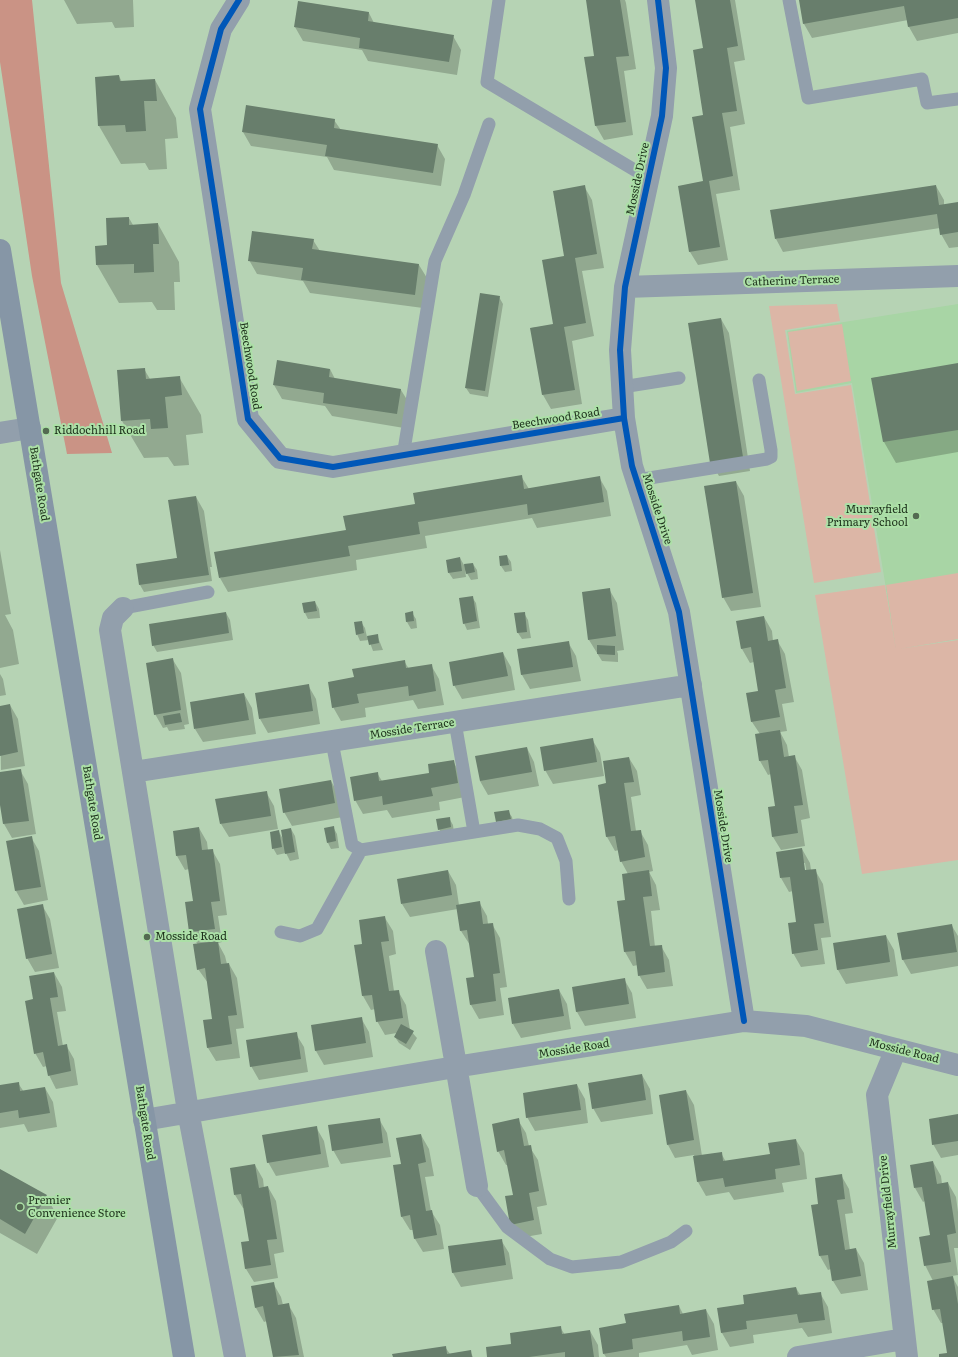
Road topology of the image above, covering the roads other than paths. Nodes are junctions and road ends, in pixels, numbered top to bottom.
1 (239, 0) edge
2 (499, 0) edge
3 (658, 0) edge
4 (789, 0) edge
5 (958, 98) edge
6 (489, 124) dead end
7 (648, 178) junction
8 (0, 250) edge
9 (958, 276) edge
10 (625, 287) junction
11 (679, 378) dead end
12 (759, 380) dead end
13 (622, 387) junction
14 (624, 418) junction
15 (30, 428) junction
16 (0, 433) edge
17 (403, 456) junction
18 (637, 480) junction
19 (208, 592) dead end
20 (123, 608) joint
21 (691, 685) junction
22 (455, 722) junction
23 (332, 742) junction
24 (133, 772) junction
25 (474, 832) junction
26 (361, 850) junction
27 (569, 899) dead end
28 (281, 932) dead end
29 (436, 951) dead end
30 (744, 1021) junction
31 (896, 1050) junction
32 (958, 1065) edge
33 (455, 1067) junction
34 (188, 1111) junction
35 (144, 1120) junction
36 (476, 1186) joint
37 (686, 1231) dead end
38 (905, 1348) edge
39 (184, 1357) edge
40 (235, 1357) edge
41 (798, 1357) edge

1 - 17 street, Beechwood Road
2 - 7 lane
3 - 7 street, Mosside Drive
4 - 5 lane
6 - 17 lane
7 - 10 street, Mosside Drive
8 - 15 main road, Bathgate Road
9 - 10 street, Catherine Terrace
10 - 13 street, Mosside Drive
11 - 13 lane
12 - 18 lane
13 - 14 street, Mosside Drive
14 - 17 street, Beechwood Road
14 - 18 street, Mosside Drive
15 - 16 street
15 - 35 main road, Bathgate Road
18 - 21 street, Mosside Drive
19 - 20 lane
20 - 24 street
21 - 22 street, Mosside Terrace
21 - 30 street, Mosside Drive
22 - 23 street, Mosside Terrace
22 - 25 lane
23 - 24 street, Mosside Terrace
23 - 26 lane
24 - 34 street
25 - 26 lane
25 - 27 lane
26 - 28 lane
29 - 33 street
30 - 31 street, Mosside Road
30 - 33 street, Mosside Road
31 - 32 street, Mosside Road
31 - 38 street, Murrayfield Drive
33 - 34 street, Mosside Road
33 - 36 street
34 - 35 street, Mosside Road
34 - 40 street
35 - 39 main road, Bathgate Road
36 - 37 lane
38 - 41 street

